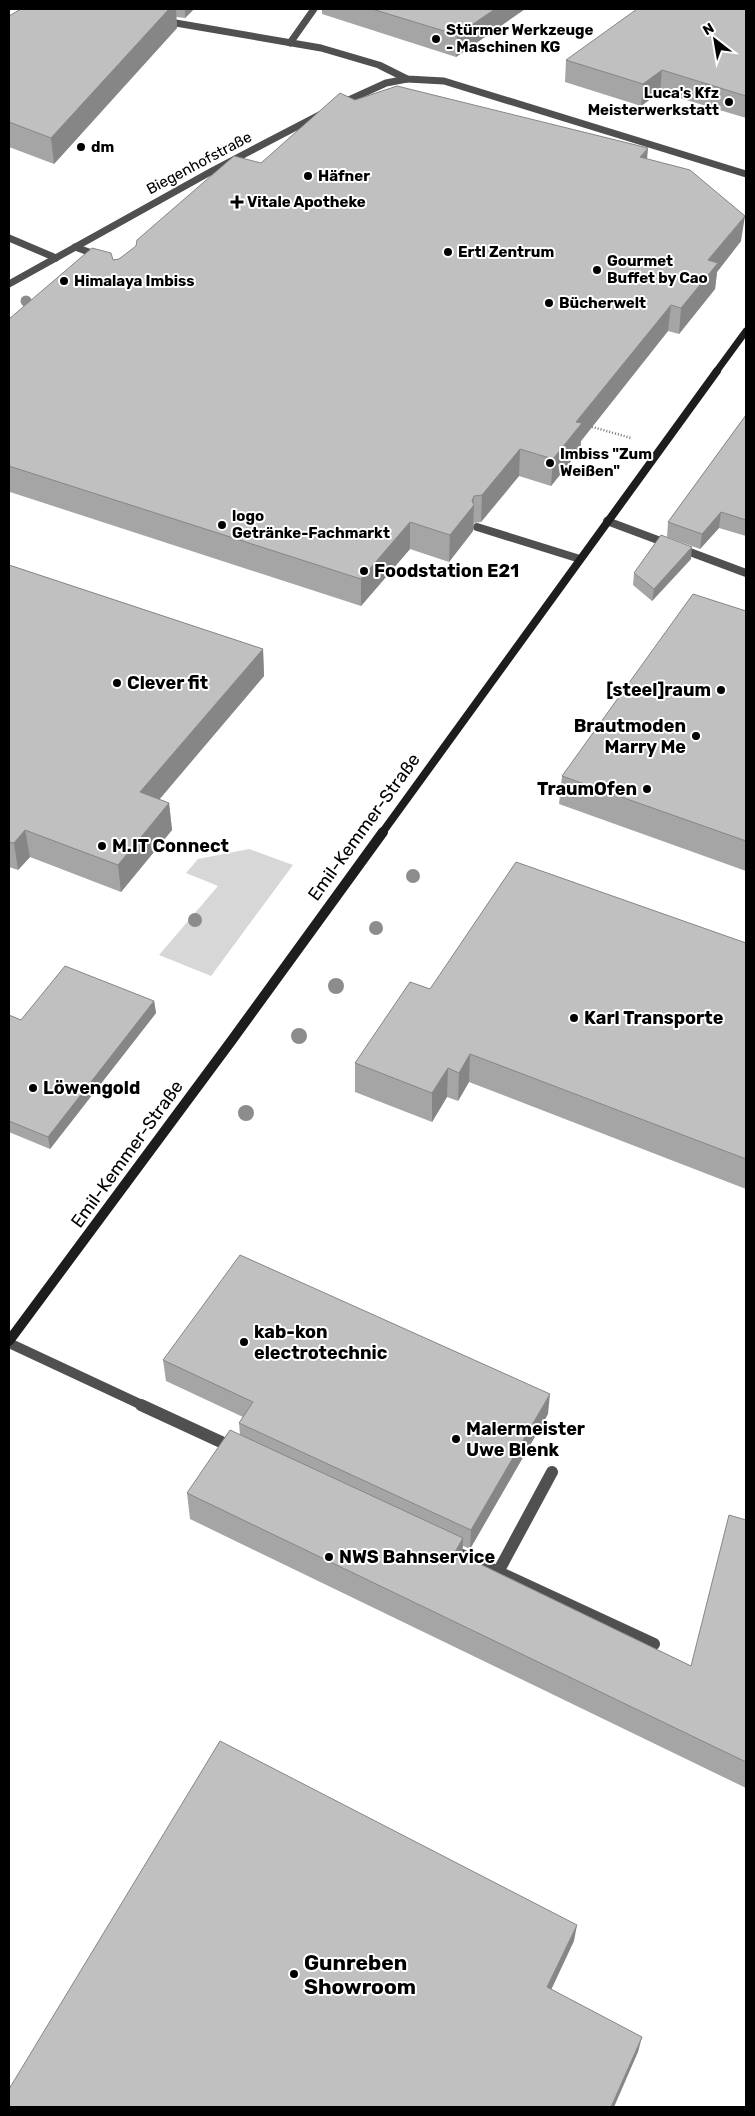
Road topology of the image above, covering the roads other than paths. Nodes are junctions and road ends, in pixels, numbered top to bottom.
1 (314, 9) edge
2 (155, 19) edge
3 (290, 43) junction
4 (407, 79) junction
5 (746, 174) edge
6 (9, 238) edge
7 (75, 247) junction
8 (56, 258) junction
9 (109, 259) edge
10 (9, 284) edge
11 (746, 331) edge
12 (607, 521) junction
13 (477, 527) dead end
14 (580, 559) junction
15 (746, 573) edge
16 (9, 1342) edge
17 (240, 1451) edge
18 (552, 1472) dead end
19 (436, 1543) edge
20 (498, 1572) junction
21 (654, 1644) dead end

1 - 3 street
2 - 3 street
3 - 4 street
4 - 5 street
4 - 7 street, Biegenhofstraße
6 - 8 street
7 - 8 street, Biegenhofstraße
7 - 9 street
8 - 10 street, Biegenhofstraße
11 - 12 street, Emil-Kemmer-Straße
12 - 14 street, Emil-Kemmer-Straße
12 - 15 street
13 - 14 street
14 - 16 street, Emil-Kemmer-Straße
16 - 17 street
18 - 20 street
19 - 20 street
20 - 21 street

